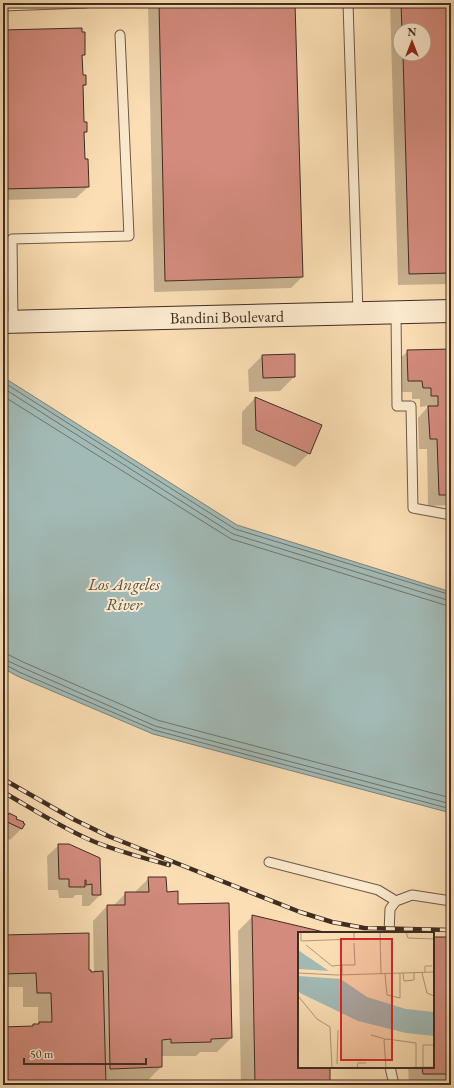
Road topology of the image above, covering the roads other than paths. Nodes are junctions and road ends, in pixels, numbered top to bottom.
1 (86, 3) edge
2 (348, 3) edge
3 (3, 6) edge
4 (120, 35) dead end
5 (8, 239) edge
6 (451, 311) edge
7 (396, 313) junction
8 (358, 314) junction
9 (8, 322) edge
10 (451, 515) edge
11 (269, 862) dead end
12 (396, 901) junction
13 (451, 901) edge
14 (389, 932) edge
15 (390, 1068) edge
16 (394, 1085) edge

1 - 3 lane
2 - 8 lane
4 - 5 lane
5 - 9 lane
6 - 7 main road, Bandini Boulevard
7 - 8 main road, Bandini Boulevard
7 - 10 lane
8 - 9 main road, Bandini Boulevard
11 - 12 lane
12 - 13 lane
12 - 14 lane
15 - 16 lane

